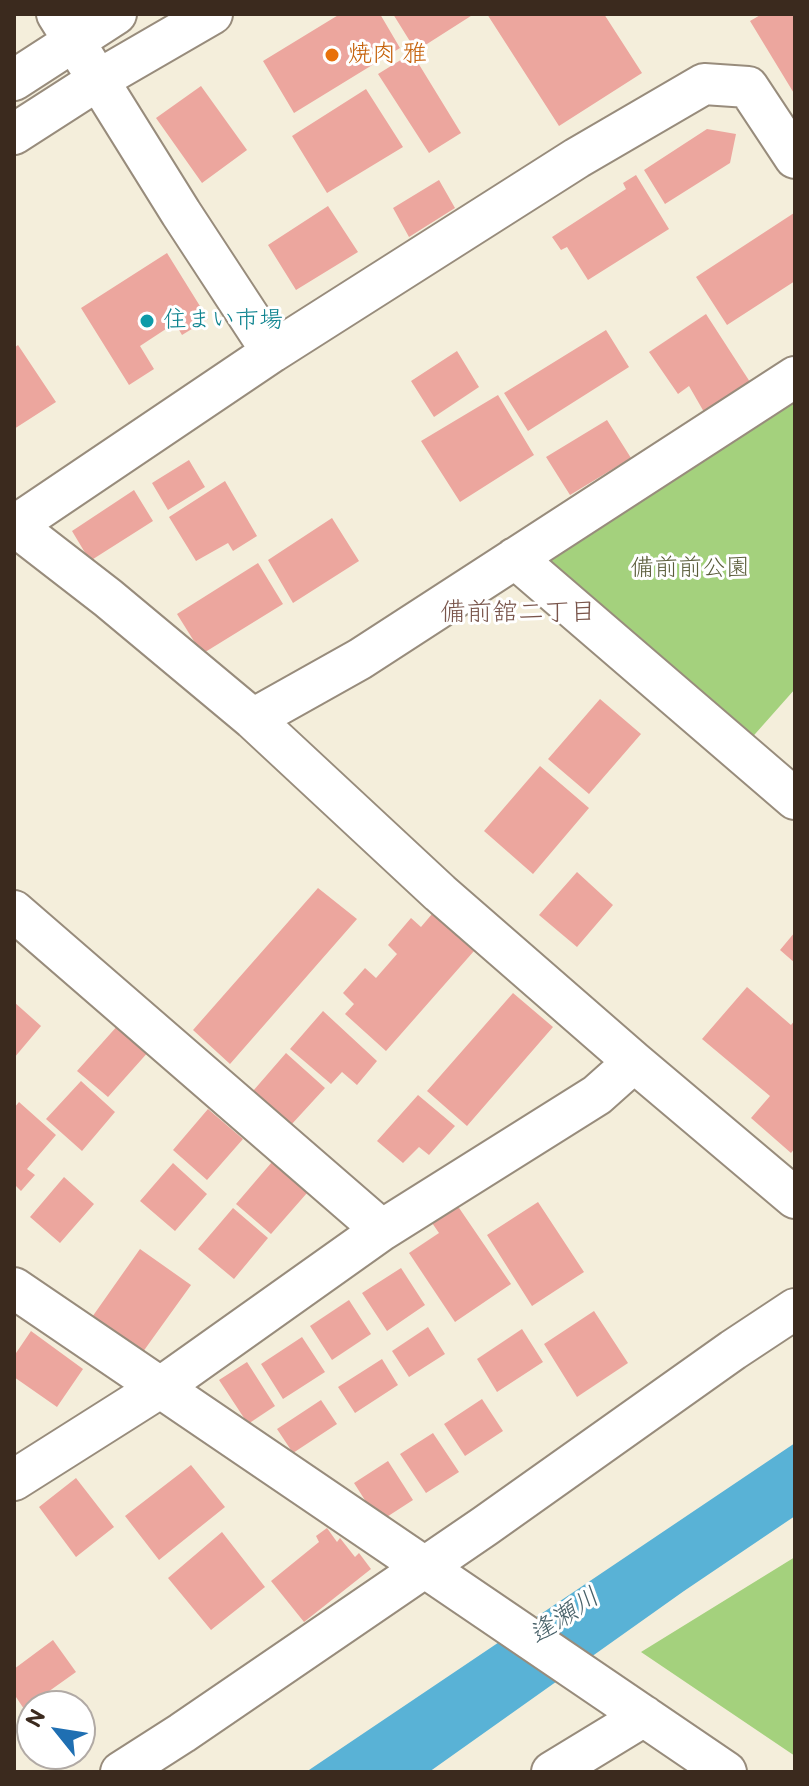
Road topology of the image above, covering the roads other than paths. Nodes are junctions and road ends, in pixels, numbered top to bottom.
1 (116, 14) edge
2 (212, 14) edge
3 (65, 28) edge
4 (14, 80) edge
5 (98, 80) junction
6 (14, 134) edge
7 (795, 158) edge
8 (272, 352) junction
9 (795, 377) edge
10 (14, 526) edge
11 (515, 558) junction
12 (253, 719) junction
13 (795, 799) edge
14 (14, 911) edge
15 (634, 1062) junction
16 (795, 1198) edge
17 (382, 1230) junction
18 (14, 1288) edge
19 (795, 1309) edge
20 (161, 1387) junction
21 (14, 1480) edge
22 (425, 1566) junction
23 (644, 1716) junction
24 (121, 1772) edge
25 (552, 1772) edge
26 (726, 1772) edge

1 - 3 street
2 - 5 street
3 - 4 street
3 - 5 street
5 - 6 street
5 - 8 street
7 - 8 street
8 - 10 street
9 - 11 street
10 - 12 street
11 - 12 street
11 - 13 street
12 - 15 street
14 - 17 street
15 - 16 street
15 - 17 street
17 - 20 street
18 - 20 street
19 - 22 street
20 - 21 street
20 - 22 street
22 - 23 street
22 - 24 street
23 - 25 street
23 - 26 street

